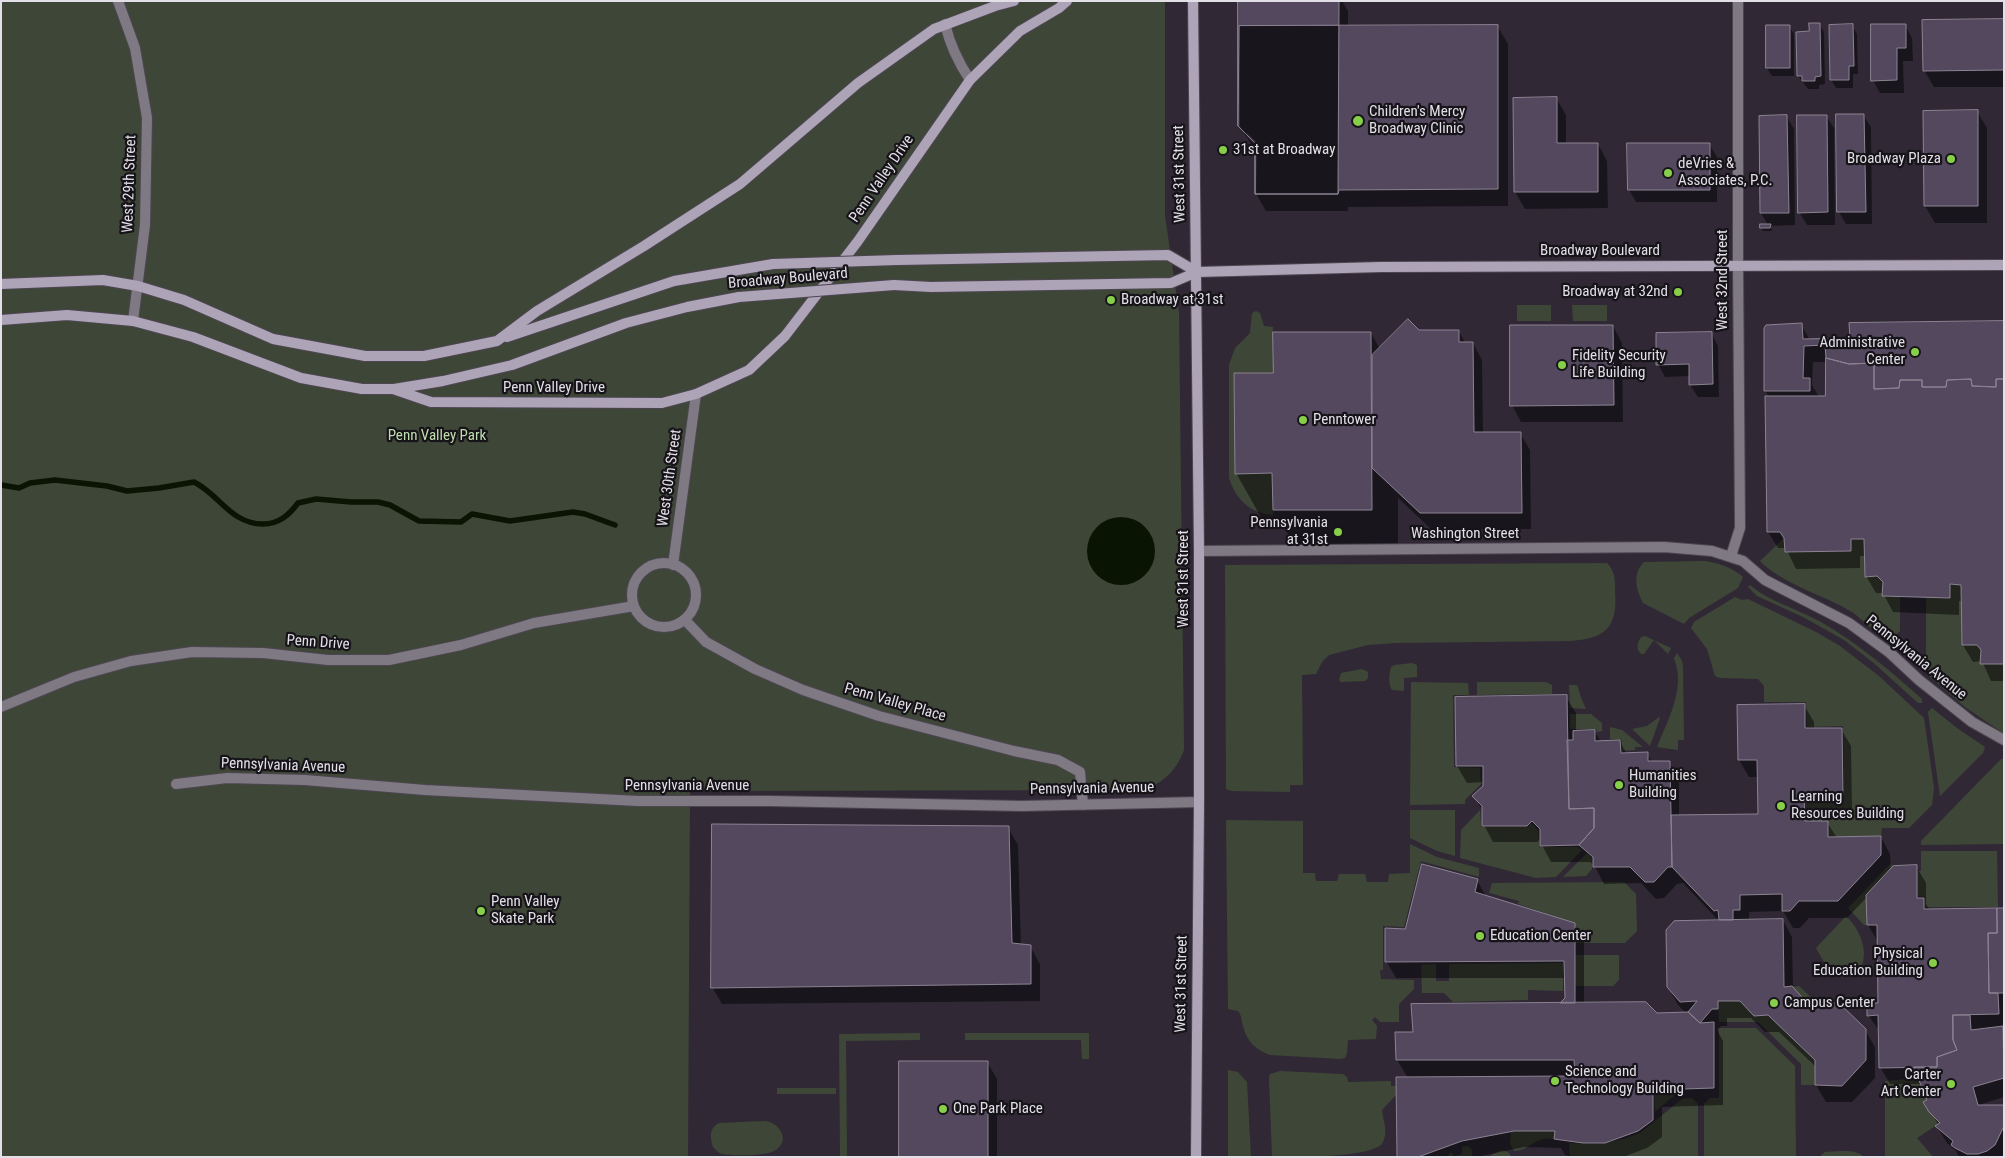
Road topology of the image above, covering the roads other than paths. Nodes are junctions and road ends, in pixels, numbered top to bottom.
1 (118, 1) edge
2 (1014, 1) edge
3 (1067, 1) edge
4 (1193, 1) edge
5 (1738, 1) edge
6 (945, 24) junction
7 (970, 80) junction
8 (2004, 265) edge
9 (1738, 266) junction
10 (1197, 272) junction
11 (1, 284) edge
12 (138, 286) junction
13 (1, 320) edge
14 (134, 321) junction
15 (498, 341) junction
16 (393, 389) junction
17 (696, 394) junction
18 (1199, 550) junction
19 (1731, 556) junction
20 (673, 565) junction
21 (634, 606) junction
22 (685, 620) junction
23 (1, 707) edge
24 (2004, 740) edge
25 (176, 784) dead end
26 (1199, 802) junction
27 (1083, 805) junction
28 (1196, 1157) edge

1 - 12 street, West 29th Street
2 - 6 main road
3 - 7 main road, Penn Valley Drive
4 - 10 main road, West 31st Street
5 - 9 street, West 32nd Street
6 - 7 street
6 - 15 main road
7 - 17 main road, Penn Valley Drive
8 - 9 main road, Broadway Boulevard
9 - 10 main road, Broadway Boulevard
9 - 19 street, West 32nd Street
10 - 15 main road, Broadway Boulevard, bridge
10 - 16 main road, Broadway Boulevard, bridge
10 - 18 main road, West 31st Street
11 - 12 main road
12 - 14 street, West 29th Street
12 - 15 main road
13 - 14 main road, Penn Valley Drive
14 - 16 main road, Penn Valley Drive
16 - 17 main road, Penn Valley Drive
17 - 20 street, West 30th Street
18 - 19 street, Washington Street
18 - 26 main road, West 31st Street
19 - 24 street, Pennsylvania Avenue
20 - 21 street
20 - 22 street
21 - 22 street
21 - 23 street, Penn Drive
22 - 27 street, Penn Valley Place
25 - 27 street, Pennsylvania Avenue
26 - 27 street, Pennsylvania Avenue
26 - 28 main road, West 31st Street

